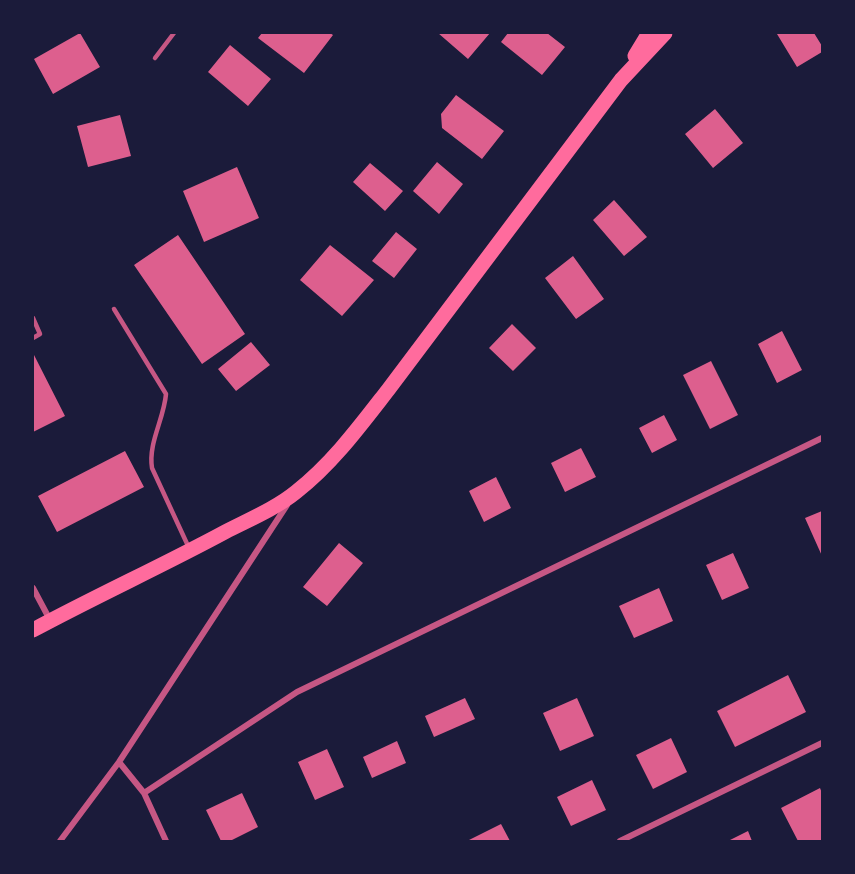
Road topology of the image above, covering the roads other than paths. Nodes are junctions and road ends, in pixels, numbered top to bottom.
1 (174, 33) edge
2 (649, 33) edge
3 (666, 33) edge
4 (155, 58) dead end
5 (621, 80) junction
6 (114, 309) dead end
7 (33, 318) edge
8 (33, 338) edge
9 (822, 438) edge
10 (294, 494) junction
11 (190, 551) junction
12 (33, 588) edge
13 (51, 620) junction
14 (33, 630) edge
15 (822, 743) edge
16 (119, 762) junction
17 (144, 793) junction
18 (60, 841) edge
19 (166, 841) edge
20 (620, 841) edge

1 - 4 lane
2 - 5 main road
3 - 5 main road
5 - 10 main road
6 - 11 lane
7 - 8 lane
9 - 17 street
10 - 11 main road
10 - 16 street
11 - 13 main road
12 - 13 street
13 - 14 main road
15 - 20 street
16 - 17 street
16 - 18 street
17 - 19 street

